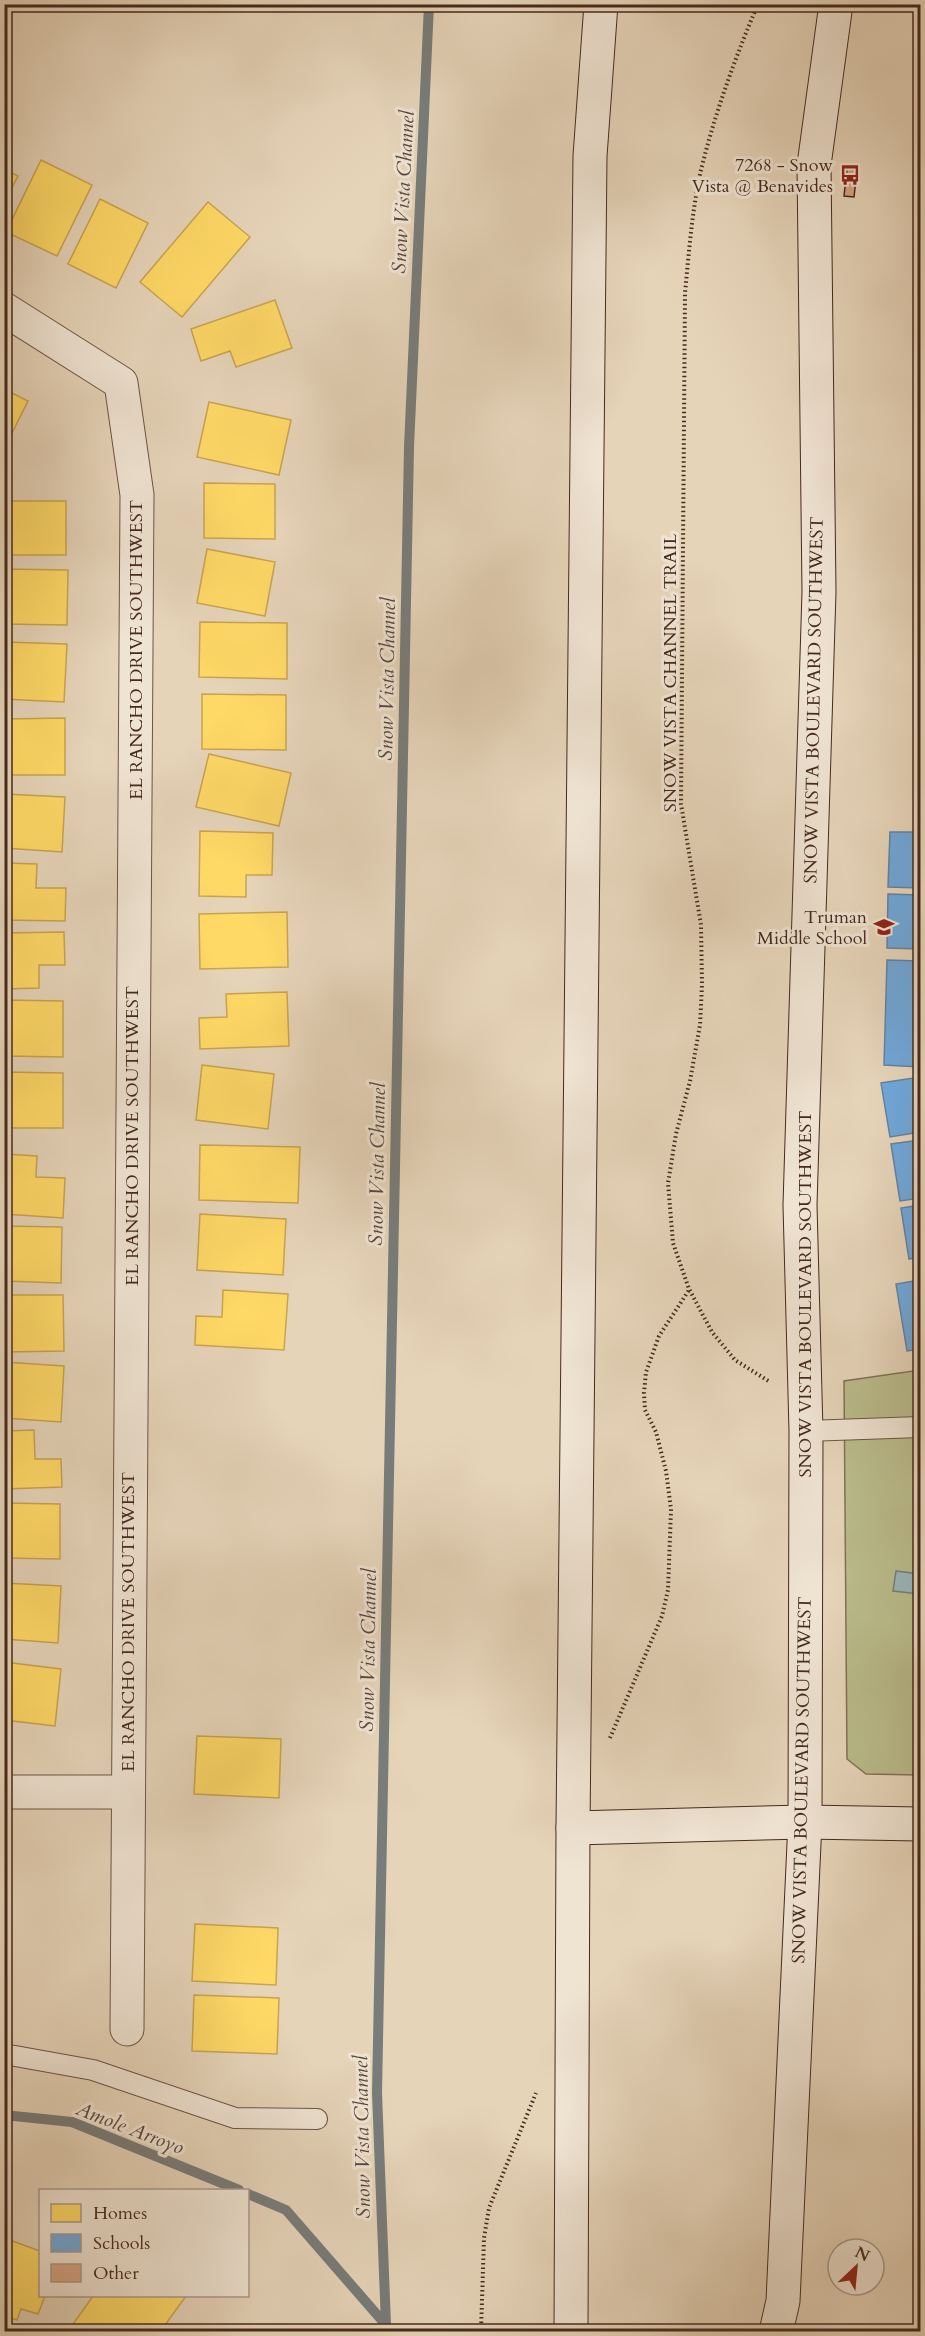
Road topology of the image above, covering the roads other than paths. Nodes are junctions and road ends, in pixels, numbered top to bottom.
1 (601, 4) edge
2 (836, 4) edge
3 (4, 309) edge
4 (921, 1427) edge
5 (806, 1431) junction
6 (4, 1792) edge
7 (127, 1792) junction
8 (805, 1822) junction
9 (921, 1824) edge
10 (573, 1828) junction
11 (127, 2029) dead end
12 (4, 2054) edge
13 (317, 2119) dead end
14 (571, 2331) edge
15 (776, 2331) edge

1 - 10 main road
2 - 5 main road, SNOW VISTA BOULEVARD SOUTHWEST
3 - 7 main road, EL RANCHO DRIVE SOUTHWEST
4 - 5 lane
5 - 8 main road, SNOW VISTA BOULEVARD SOUTHWEST
6 - 7 main road
7 - 11 main road, EL RANCHO DRIVE SOUTHWEST
8 - 9 main road
8 - 10 main road
8 - 15 main road, SNOW VISTA BOULEVARD SOUTHWEST
10 - 14 main road
12 - 13 lane

